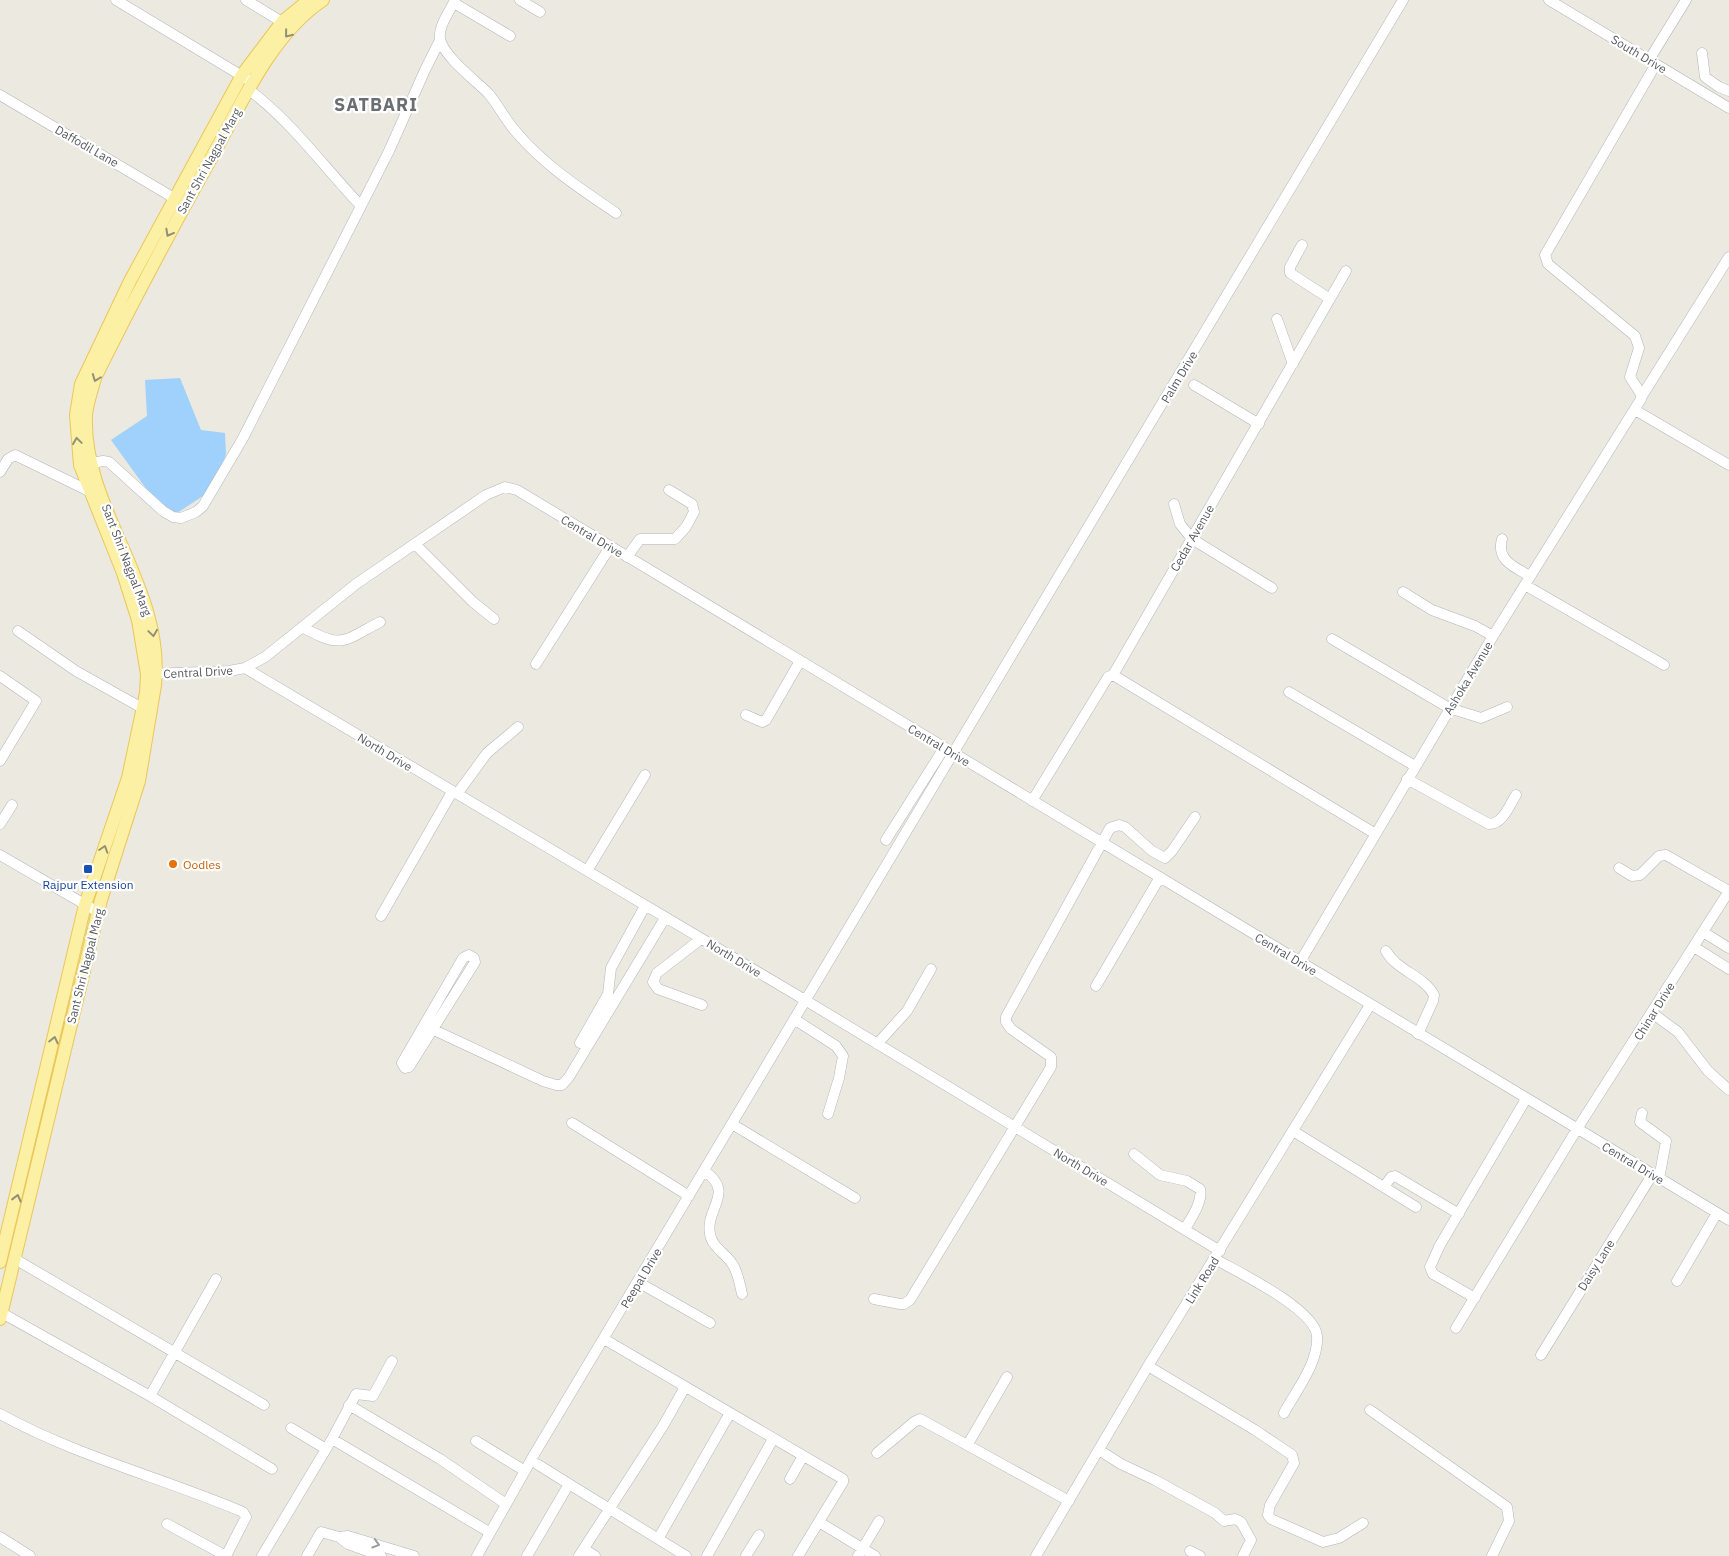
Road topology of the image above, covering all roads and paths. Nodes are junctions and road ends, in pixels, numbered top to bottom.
1 (116, 0) edge
2 (246, 0) edge
3 (309, 0) edge
4 (323, 0) edge
5 (520, 0) edge
6 (1403, 0) edge
7 (1549, 0) edge
8 (455, 1) edge
9 (1683, 1) edge
10 (540, 12) dead end
11 (282, 22) junction
12 (510, 36) dead end
13 (440, 40) junction
14 (1702, 53) dead end
15 (1652, 62) junction
16 (247, 82) junction
17 (1729, 91) edge
18 (0, 95) edge
19 (1729, 108) edge
20 (174, 198) junction
21 (360, 206) junction
22 (616, 213) dead end
23 (1302, 245) dead end
24 (1729, 258) edge
25 (1346, 270) dead end
26 (1330, 299) junction
27 (1276, 319) dead end
28 (1293, 364) junction
29 (1194, 385) dead end
30 (1641, 397) junction
31 (1635, 410) junction
32 (1259, 424) junction
33 (86, 464) junction
34 (1729, 465) edge
35 (0, 472) edge
36 (669, 490) dead end
37 (89, 491) junction
38 (1174, 504) dead end
39 (1192, 539) junction
40 (1502, 539) dead end
41 (415, 544) junction
42 (610, 547) junction
43 (627, 557) junction
44 (1527, 580) junction
45 (1272, 588) dead end
46 (1402, 592) dead end
47 (494, 619) dead end
48 (380, 622) dead end
49 (302, 627) junction
50 (18, 631) dead end
51 (1493, 636) junction
52 (1332, 640) dead end
53 (800, 661) junction
54 (536, 664) dead end
55 (1664, 665) dead end
56 (245, 668) junction
57 (152, 674) junction
58 (1113, 675) junction
59 (0, 676) edge
60 (1289, 692) dead end
61 (1507, 707) dead end
62 (142, 708) junction
63 (1450, 708) junction
64 (746, 715) dead end
65 (518, 727) dead end
66 (944, 748) junction
67 (954, 754) junction
68 (0, 761) edge
69 (1415, 766) junction
70 (645, 775) dead end
71 (1407, 779) junction
72 (454, 793) junction
73 (1516, 795) dead end
74 (1032, 801) junction
75 (12, 805) dead end
76 (1195, 817) dead end
77 (0, 824) edge
78 (1374, 833) junction
79 (886, 840) dead end
80 (1101, 842) junction
81 (0, 856) edge
82 (1619, 868) dead end
83 (586, 871) junction
84 (1160, 877) junction
85 (1729, 891) edge
86 (85, 905) junction
87 (645, 906) junction
88 (98, 912) junction
89 (381, 916) dead end
90 (665, 918) junction
91 (1703, 932) junction
92 (701, 939) junction
93 (1694, 948) junction
94 (1729, 948) edge
95 (1386, 951) dead end
96 (1300, 962) junction
97 (931, 969) dead end
98 (1729, 969) edge
99 (1096, 986) dead end
100 (805, 1000) junction
101 (702, 1005) dead end
102 (1370, 1005) junction
103 (1652, 1013) junction
104 (794, 1020) junction
105 (434, 1030) junction
106 (1418, 1034) junction
107 (580, 1043) dead end
108 (877, 1044) junction
109 (1729, 1090) edge
110 (1526, 1099) junction
111 (1642, 1113) dead end
112 (828, 1114) dead end
113 (572, 1123) dead end
114 (732, 1124) junction
115 (1014, 1126) junction
116 (1577, 1130) junction
117 (1293, 1131) junction
118 (1134, 1154) dead end
119 (704, 1171) junction
120 (1655, 1177) junction
121 (1384, 1187) junction
122 (689, 1196) junction
123 (855, 1198) dead end
124 (1416, 1206) dead end
125 (1717, 1213) junction
126 (1459, 1214) junction
127 (1729, 1220) edge
128 (1185, 1229) junction
129 (8, 1232) junction
130 (21, 1235) junction
131 (1217, 1255) junction
132 (15, 1259) junction
133 (0, 1262) edge
134 (216, 1279) dead end
135 (1677, 1281) dead end
136 (638, 1282) junction
137 (742, 1294) dead end
138 (1475, 1298) junction
139 (874, 1299) dead end
140 (1, 1316) edge
141 (710, 1323) dead end
142 (1456, 1328) dead end
143 (604, 1339) junction
144 (174, 1352) junction
145 (1541, 1355) dead end
146 (392, 1361) dead end
147 (1148, 1366) junction
148 (1007, 1377) dead end
149 (685, 1387) junction
150 (150, 1396) junction
151 (264, 1405) dead end
152 (349, 1405) junction
153 (1370, 1410) dead end
154 (730, 1413) junction
155 (1284, 1413) dead end
156 (0, 1414) edge
157 (291, 1428) dead end
158 (332, 1439) junction
159 (773, 1439) junction
160 (476, 1441) dead end
161 (968, 1444) junction
162 (326, 1449) junction
163 (1099, 1450) junction
164 (877, 1453) dead end
165 (803, 1456) junction
166 (537, 1464) dead end
167 (272, 1469) dead end
168 (524, 1471) junction
169 (790, 1479) dead end
170 (569, 1484) junction
171 (1069, 1501) junction
172 (506, 1504) junction
173 (609, 1510) junction
174 (879, 1521) dead end
175 (820, 1522) junction
176 (1363, 1523) dead end
177 (167, 1524) dead end
178 (489, 1532) junction
179 (759, 1535) dead end
180 (0, 1537) edge
181 (338, 1537) junction
182 (658, 1539) junction
183 (1190, 1551) dead end
184 (860, 1552) edge
185 (18, 1553) edge
186 (582, 1553) edge
187 (400, 1554) edge
188 (30, 1556) edge
189 (226, 1556) edge
190 (262, 1556) edge
191 (306, 1556) edge
192 (381, 1556) edge
193 (414, 1556) edge
194 (477, 1556) edge
195 (527, 1556) edge
196 (594, 1556) edge
197 (686, 1556) edge
198 (707, 1556) edge
199 (746, 1556) edge
200 (798, 1556) edge
201 (875, 1556) edge
202 (1036, 1556) edge
203 (1200, 1556) edge
204 (1243, 1556) edge
205 (1492, 1556) edge

1 - 16 street
2 - 11 street
3 - 11 main road, Sant Shri Nagpal Marg
4 -> 16 main road, Sant Shri Nagpal Marg
5 - 10 street
6 - 67 street, Palm Drive
7 - 15 street, South Drive
8 - 12 street
8 - 13 street
9 - 15 street
11 - 16 main road, Sant Shri Nagpal Marg
13 - 21 street
13 - 22 street
14 - 17 street
15 - 19 street, South Drive
15 - 30 street
16 - 20 main road, Sant Shri Nagpal Marg
16 - 21 street
16 -> 33 main road, Sant Shri Nagpal Marg
18 - 20 street, Daffodil Lane
33 -> 20 main road, Sant Shri Nagpal Marg
21 - 33 street
23 - 26 street
24 - 30 street, Ashoka Avenue
25 - 26 street, Cedar Avenue
26 - 28 street, Cedar Avenue
27 - 28 street
28 - 32 street, Cedar Avenue
29 - 32 street
30 - 31 street, Ashoka Avenue
31 - 34 street
31 - 44 street, Ashoka Avenue
32 - 39 street, Cedar Avenue
33 - 37 main road, Sant Shri Nagpal Marg
33 -> 57 main road, Sant Shri Nagpal Marg
35 - 37 street
36 - 43 street
37 - 57 main road, Sant Shri Nagpal Marg
38 - 39 street
39 - 45 street
39 - 58 street, Cedar Avenue
40 - 44 street
41 - 42 street, Central Drive
41 - 47 street
41 - 49 street, Central Drive
42 - 43 street, Central Drive
42 - 54 street
43 - 53 street, Central Drive
44 - 51 street, Ashoka Avenue
44 - 55 street
46 - 51 street
48 - 49 street
49 - 56 street, Central Drive
50 - 62 street
51 - 63 street, Ashoka Avenue
52 - 63 street
53 - 64 street
53 - 66 street, Central Drive
56 - 57 street, Central Drive
56 - 72 street, North Drive
57 - 62 main road, Sant Shri Nagpal Marg
57 - 88 main road, Sant Shri Nagpal Marg
58 - 74 street, Cedar Avenue
58 - 78 street
59 - 68 street
60 - 69 street
61 - 63 street
86 -> 62 main road, Sant Shri Nagpal Marg
63 - 69 street, Ashoka Avenue
65 - 72 street
66 - 67 street, Central Drive
66 - 79 street
67 - 74 street, Central Drive
67 - 100 street, Palm Drive
69 - 71 street, Ashoka Avenue
70 - 83 street
71 - 73 street
71 - 78 street, Ashoka Avenue
72 - 83 street, North Drive
72 - 89 street
74 - 80 street, Central Drive
75 - 77 street
76 - 80 street
78 - 96 street, Ashoka Avenue
80 - 84 street, Central Drive
80 - 115 street
81 - 86 street
82 - 85 street
83 - 87 street, North Drive
84 - 96 street, Central Drive
84 - 99 street
85 - 91 street, Chinar Drive
86 - 88 street
129 -> 86 main road, Sant Shri Nagpal Marg
87 - 90 street, North Drive
87 - 107 street
88 - 130 main road, Sant Shri Nagpal Marg
90 - 92 street, North Drive
90 - 105 street
91 - 93 street, Chinar Drive
91 - 94 street
92 - 100 street, North Drive
92 - 101 street
93 - 98 street
93 - 103 street, Chinar Drive
95 - 106 street
96 - 102 street, Central Drive
97 - 108 street
100 - 104 street, Peepal Drive
100 - 108 street, North Drive
102 - 106 street, Central Drive
102 - 117 street, Link Road
103 - 109 street
103 - 116 street, Chinar Drive
104 - 112 street
104 - 114 street, Peepal Drive
105 - 105 street
106 - 110 street, Central Drive
108 - 115 street, North Drive
110 - 116 street, Central Drive
110 - 126 street
111 - 120 street
113 - 122 street
114 - 119 street, Peepal Drive
114 - 123 street
115 - 128 street, North Drive
115 - 139 street
116 - 120 street, Central Drive
116 - 138 street, Chinar Drive
117 - 121 street
117 - 131 street, Link Road
118 - 128 street
119 - 122 street, Peepal Drive
119 - 137 street
120 - 125 street, Central Drive
120 - 145 street, Daisy Lane
121 - 124 street
121 - 126 street
122 - 136 street, Peepal Drive
125 - 127 street, Central Drive
125 - 135 street
126 - 138 street
128 - 131 street, North Drive
129 - 130 main road
129 - 133 main road, Sant Shri Nagpal Marg
130 - 132 main road, Sant Shri Nagpal Marg
131 - 147 street, Link Road
131 - 155 street, North Drive
132 - 140 main road, Sant Shri Nagpal Marg
132 - 144 street
134 - 144 street
136 - 141 street
136 - 143 street, Peepal Drive
138 - 142 street, Chinar Drive
140 - 150 street
143 - 149 street
143 - 168 street, Peepal Drive
144 - 150 street
144 - 151 street
146 - 152 street
147 - 163 street, Link Road
147 - 176 street
148 - 161 street
149 - 154 street
149 - 173 street
150 - 167 street
152 - 158 street
152 - 172 street
153 - 205 street
154 - 159 street
154 - 182 street
156 - 189 street
157 - 162 street
158 - 162 street
158 - 178 street
159 - 165 street
159 - 198 street
160 - 168 street
161 - 164 street
161 - 171 street
162 - 190 street
163 - 171 street, Link Road
163 - 204 street
165 - 169 street
165 - 175 street
166 - 170 street
168 - 172 street, Peepal Drive
170 - 173 street
170 - 195 street
171 - 202 street, Link Road
172 - 178 street, Peepal Drive
173 - 182 street
173 - 186 street
174 - 184 street
175 - 184 street
175 - 200 street
177 - 189 street
178 - 194 street, Peepal Drive
179 - 199 street
180 - 185 street
181 -> 187 street
181 - 191 street
181 - 192 street
182 - 197 street
183 - 203 street
184 - 201 street
185 - 188 street
186 - 196 street
187 - 193 street

